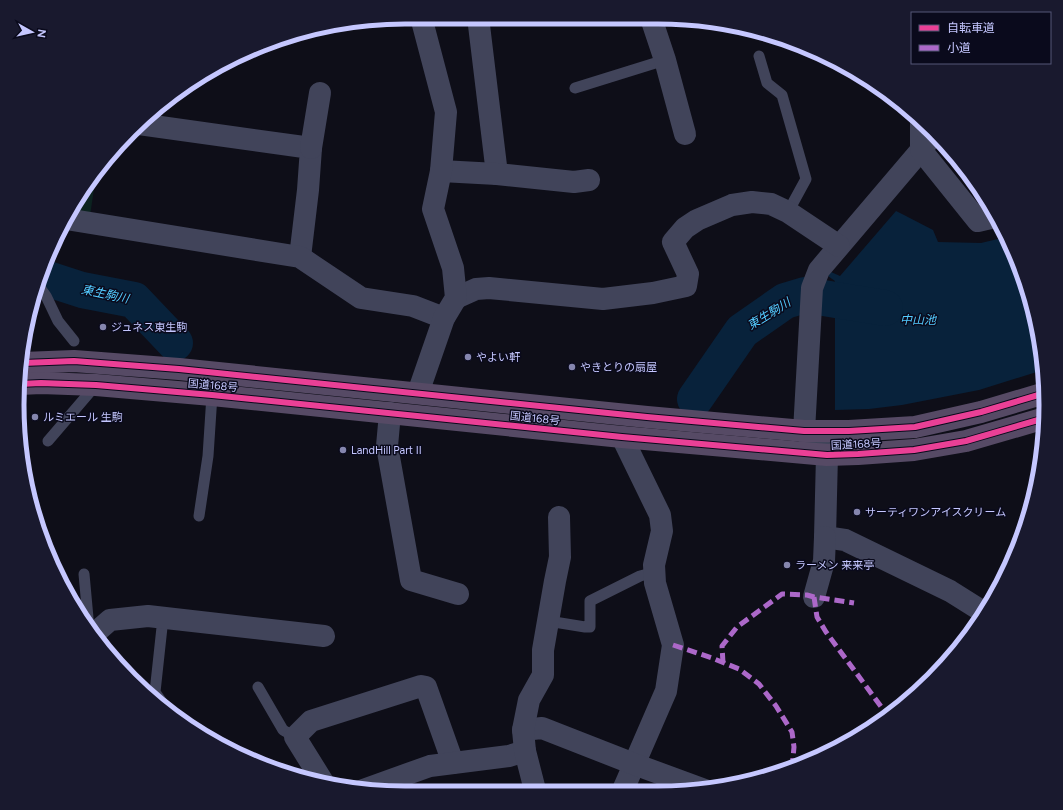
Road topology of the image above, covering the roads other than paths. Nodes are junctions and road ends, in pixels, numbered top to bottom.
1 (422, 24) edge
2 (479, 24) edge
3 (653, 24) edge
4 (759, 56) dead end
5 (665, 60) junction
6 (575, 88) dead end
7 (320, 93) dead end
8 (147, 125) edge
9 (685, 134) dead end
10 (928, 142) edge
11 (311, 148) junction
12 (441, 171) junction
13 (497, 174) junction
14 (589, 180) dead end
15 (788, 212) junction
16 (990, 218) edge
17 (72, 220) edge
18 (839, 246) junction
19 (300, 257) junction
20 (42, 290) edge
21 (456, 298) junction
22 (444, 318) junction
23 (74, 341) dead end
24 (26, 363) edge
25 (25, 384) edge
26 (96, 385) junction
27 (418, 394) junction
28 (212, 395) junction
29 (1039, 395) edge
30 (390, 413) junction
31 (1038, 420) edge
32 (804, 431) junction
33 (622, 437) junction
34 (48, 441) dead end
35 (827, 455) junction
36 (199, 516) dead end
37 (559, 517) dead end
38 (825, 537) junction
39 (655, 572) junction
40 (84, 574) dead end
41 (458, 594) dead end
42 (814, 597) dead end
43 (980, 610) edge
44 (88, 617) edge
45 (163, 618) junction
46 (548, 621) junction
47 (98, 630) edge
48 (324, 636) dead end
49 (258, 686) dead end
50 (157, 693) edge
51 (295, 737) junction
52 (524, 740) junction
53 (453, 763) junction
54 (634, 764) junction
55 (319, 776) edge
56 (690, 784) edge
57 (379, 785) edge
58 (534, 786) edge
59 (625, 786) edge

1 - 12 street
2 - 13 street
3 - 5 street
4 - 15 lane
5 - 6 lane
5 - 9 street
7 - 11 street
8 - 11 street
10 - 16 street
10 - 18 street
11 - 19 street
12 - 13 street
12 - 21 street
13 - 14 street
15 - 18 street
15 - 21 street
17 - 19 street
18 - 32 street
19 - 22 street
20 - 23 lane
21 - 22 street
22 - 27 street
24 - 27 highway, 国道168号
25 - 26 highway, 国道168号
26 - 28 highway, 国道168号
26 - 34 lane
27 - 32 highway, 国道168号
28 - 30 highway, 国道168号
28 - 36 lane
29 - 32 highway, 国道168号
30 - 33 highway, 国道168号
30 - 41 street
31 - 35 highway, 国道168号
32 - 35 street
33 - 35 highway, 国道168号
33 - 39 street
35 - 38 street
37 - 46 street
38 - 42 street
38 - 43 street
39 - 46 lane
39 - 54 street
40 - 44 lane
45 - 47 street
45 - 48 street
45 - 50 lane
46 - 52 street
49 - 51 lane
51 - 53 street
51 - 55 street
52 - 53 street
52 - 54 street
52 - 58 street
53 - 57 street
54 - 56 street
54 - 59 street

